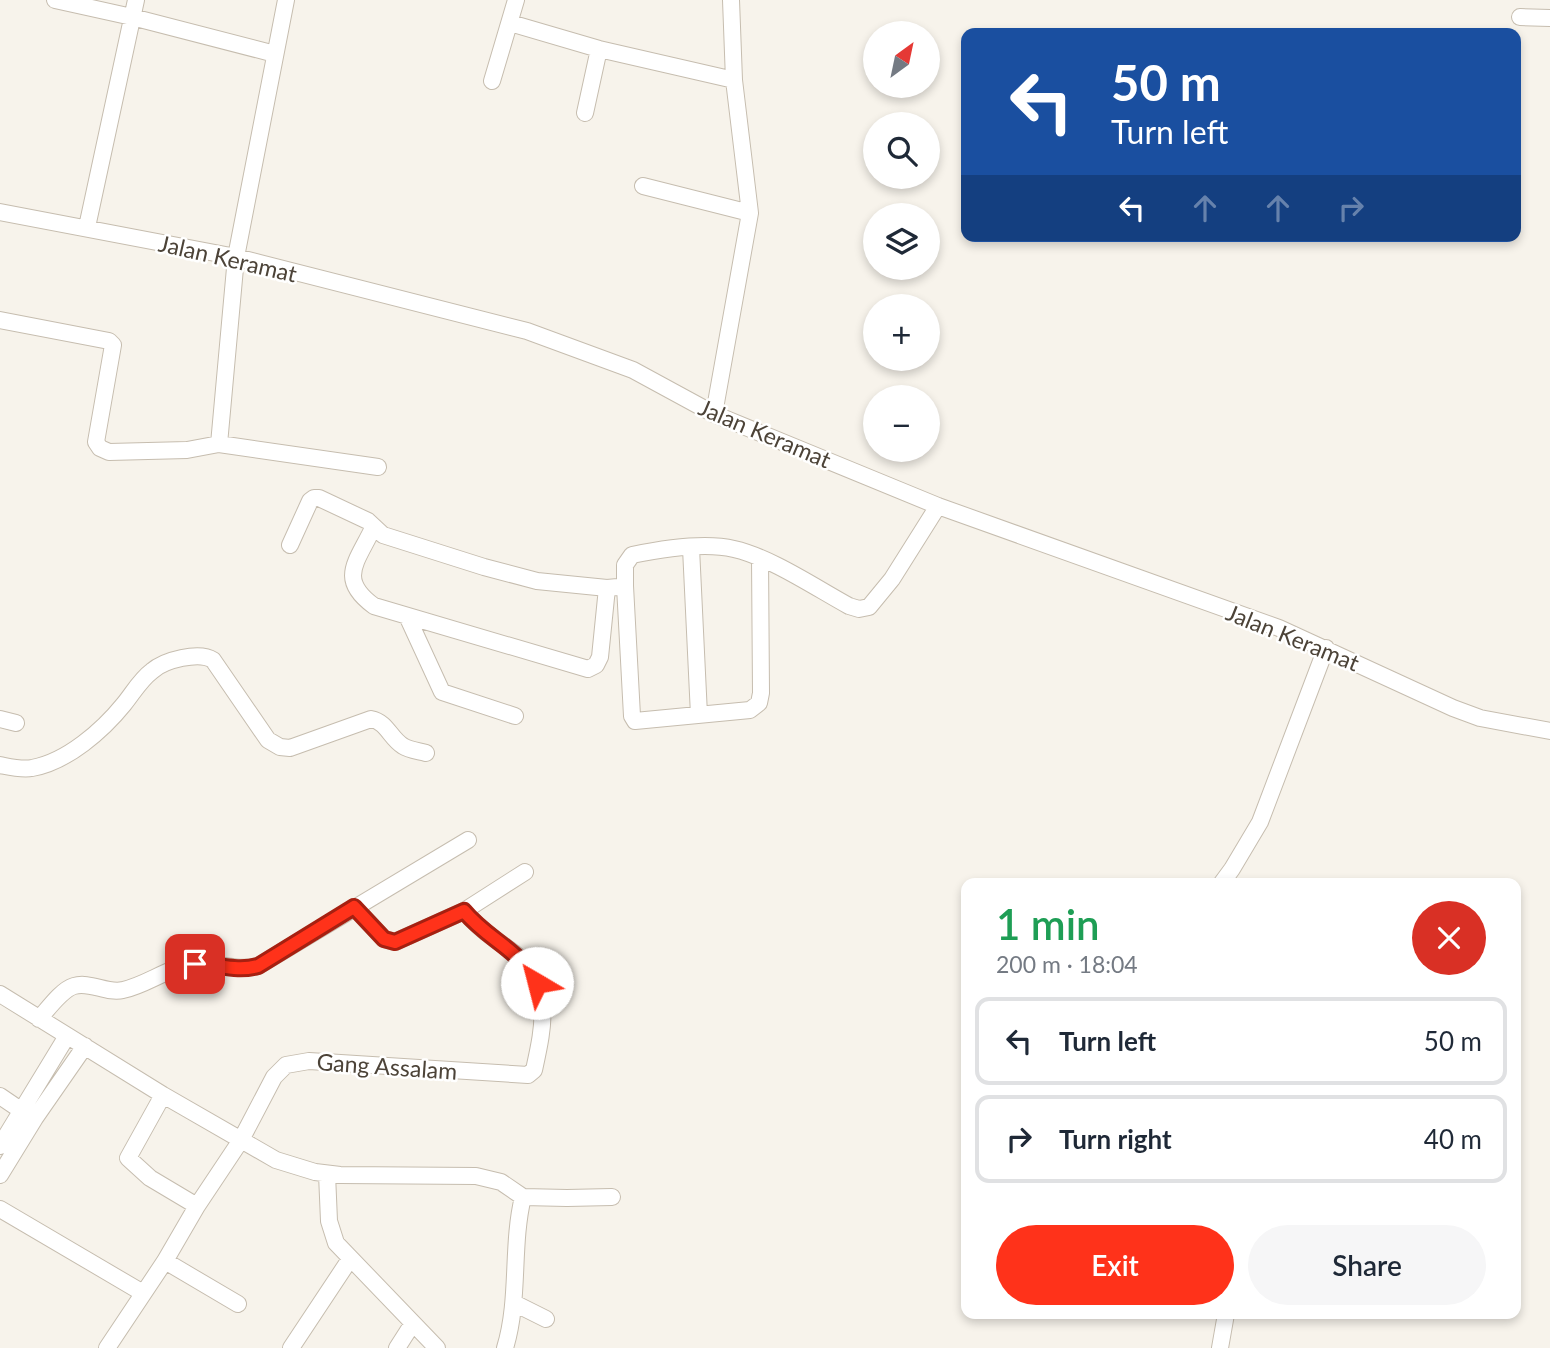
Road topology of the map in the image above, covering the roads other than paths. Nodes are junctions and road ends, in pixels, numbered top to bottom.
1 (55, 0) edge
2 (135, 0) edge
3 (286, 0) edge
4 (516, 0) edge
5 (731, 0) edge
6 (132, 17) junction
7 (1520, 17) dead end
8 (1550, 18) edge
9 (510, 23) junction
10 (599, 49) junction
11 (275, 54) junction
12 (734, 80) junction
13 (492, 81) dead end
14 (585, 113) dead end
15 (643, 186) dead end
16 (0, 212) edge
17 (750, 212) junction
18 (87, 227) junction
19 (236, 257) junction
20 (0, 320) edge
21 (714, 414) junction
22 (219, 443) junction
23 (378, 467) dead end
24 (938, 506) junction
25 (373, 528) junction
26 (290, 545) dead end
27 (691, 548) junction
28 (760, 558) junction
29 (625, 586) junction
30 (607, 589) junction
31 (407, 616) junction
32 (1326, 648) junction
33 (699, 715) junction
34 (515, 716) dead end
35 (1550, 731) edge
36 (426, 753) dead end
37 (0, 765) edge
38 (468, 840) dead end
39 (524, 872) dead end
40 (1225, 878) edge
41 (354, 907) junction
42 (464, 911) junction
43 (0, 994) edge
44 (39, 1019) junction
45 (67, 1036) junction
46 (85, 1046) junction
47 (163, 1095) junction
48 (0, 1096) edge
49 (22, 1111) junction
50 (241, 1140) junction
51 (0, 1146) edge
52 (327, 1174) junction
53 (0, 1175) edge
54 (523, 1196) junction
55 (612, 1197) dead end
56 (197, 1206) junction
57 (0, 1209) edge
58 (350, 1259) junction
59 (165, 1261) junction
60 (143, 1293) junction
61 (514, 1303) junction
62 (238, 1304) dead end
63 (546, 1319) dead end
64 (1225, 1319) edge
65 (413, 1323) junction
66 (107, 1348) edge
67 (290, 1348) edge
68 (397, 1348) edge
69 (437, 1348) edge
70 (505, 1348) edge
71 (1220, 1348) edge

1 - 6 street
2 - 6 street
3 - 11 street
4 - 9 street
5 - 12 street
6 - 11 street
6 - 18 street
7 - 8 street
9 - 10 street
9 - 13 street
10 - 12 street
10 - 14 street
11 - 19 street
12 - 17 street
15 - 17 street
16 - 18 street, Jalan Keramat
17 - 21 street
18 - 19 street, Jalan Keramat
19 - 21 street, Jalan Keramat
19 - 22 street
20 - 22 street
21 - 24 street, Jalan Keramat
22 - 23 street
24 - 28 street
24 - 32 street, Jalan Keramat
25 - 26 street
25 - 30 street
25 - 31 street
27 - 28 street
27 - 29 street
27 - 33 street
28 - 33 street
29 - 30 street
29 - 33 street
30 - 31 street
31 - 34 street
32 - 35 street, Jalan Keramat
32 - 40 street
36 - 37 street
38 - 41 street
39 - 42 street
41 - 42 street
41 - 44 street
42 - 50 street, Gang Assalam
43 - 44 street
44 - 45 street
45 - 46 street
45 - 49 street
46 - 47 street
46 - 53 street
47 - 50 street
47 - 56 street
48 - 49 street
49 - 51 street
50 - 52 street
50 - 56 street, Gang Assalam
52 - 54 street
52 - 58 street
54 - 55 street
54 - 61 street
56 - 59 street, Gang Assalam
57 - 60 street
58 - 65 street
58 - 67 street
59 - 60 street, Gang Assalam
59 - 62 street
60 - 66 street, Gang Assalam
61 - 63 street
61 - 70 street
64 - 71 street
65 - 68 street
65 - 69 street

